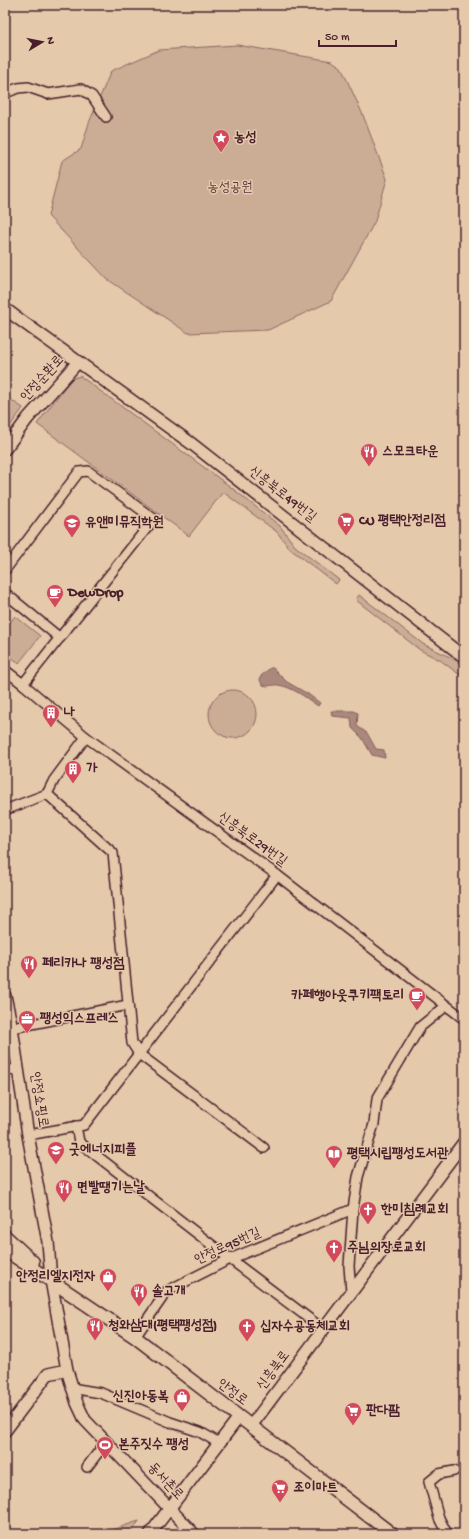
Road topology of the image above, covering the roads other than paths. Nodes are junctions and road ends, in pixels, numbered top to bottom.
1 (5, 89) edge
2 (106, 117) dead end
3 (5, 309) edge
4 (78, 362) junction
5 (5, 449) edge
6 (5, 570) edge
7 (5, 593) edge
8 (60, 638) junction
9 (464, 657) edge
10 (6, 672) edge
11 (23, 684) junction
12 (86, 737) junction
13 (46, 794) junction
14 (5, 810) edge
15 (276, 875) junction
16 (5, 996) edge
17 (128, 1005) junction
18 (446, 1006) junction
19 (464, 1019) edge
20 (12, 1028) junction
21 (139, 1054) junction
22 (17, 1069) junction
23 (5, 1072) edge
24 (76, 1126) junction
25 (28, 1134) junction
26 (464, 1142) edge
27 (264, 1148) dead end
28 (353, 1209) junction
29 (5, 1236) edge
30 (5, 1250) edge
31 (230, 1259) junction
32 (51, 1280) junction
33 (351, 1292) junction
34 (323, 1329) junction
35 (135, 1337) junction
36 (66, 1370) junction
37 (71, 1388) junction
38 (239, 1417) junction
39 (251, 1426) junction
40 (5, 1431) edge
41 (106, 1442) junction
42 (219, 1443) junction
43 (87, 1468) dead end
44 (454, 1471) dead end
45 (169, 1509) junction
46 (150, 1534) edge
47 (194, 1534) edge
48 (392, 1534) edge
49 (447, 1534) edge

1 - 2 street
3 - 4 street, 안정순환로
4 - 5 street, 안정순환로
4 - 9 street, 신흥북로49번길
6 - 8 street
7 - 8 street
8 - 11 street
10 - 11 street, 신흥북로29번길
11 - 12 street, 신흥북로29번길
12 - 13 street
12 - 15 street, 신흥북로29번길
13 - 14 street
13 - 17 street
15 - 18 street, 신흥북로29번길
15 - 21 street
16 - 20 street, 안정쇼핑로
17 - 20 street
17 - 21 street
18 - 19 street, 신흥북로29번길
18 - 28 street
20 - 22 street, 안정쇼핑로
21 - 24 street
21 - 27 street
22 - 23 street
22 - 25 street, 안정쇼핑로
24 - 25 street
24 - 31 street
25 - 32 street, 안정쇼핑로
26 - 33 street, 신흥북로
28 - 31 street, 안정로95번길
28 - 33 street
29 - 32 main road, 안정로
30 - 32 main road, 안정로
31 - 34 street
31 - 35 street, 안정로95번길
32 - 35 main road, 안정로
32 - 36 street, 동서촌로
33 - 34 street, 신흥북로
34 - 39 street, 신흥북로
35 - 38 main road, 안정로
36 - 37 street, 동서촌로
36 - 40 street
37 - 41 street, 동서촌로
37 - 42 street
38 - 39 main road, 안정로
38 - 42 street
39 - 48 main road, 안정로
41 - 43 street
41 - 45 street, 동서촌로
42 - 45 street
44 - 49 street
45 - 46 street
45 - 47 street, 동서촌로

